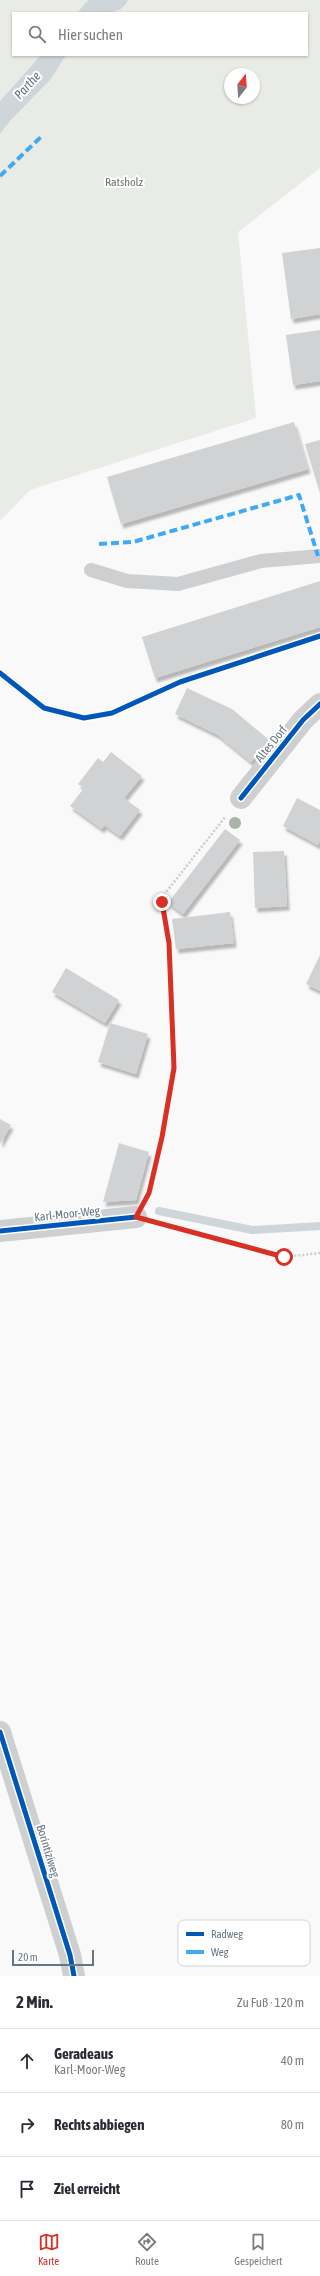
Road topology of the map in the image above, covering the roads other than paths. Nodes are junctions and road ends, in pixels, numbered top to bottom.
1 (320, 556) edge
2 (91, 570) dead end
3 (320, 704) edge
4 (241, 798) road end
5 (136, 1217) road end
6 (0, 1231) edge
7 (0, 1732) edge
8 (74, 1976) edge

1 - 2 lane
3 - 4 street, Altes Dorf
5 - 6 street, Karl-Moor-Weg
7 - 8 street, Borintiziweg

